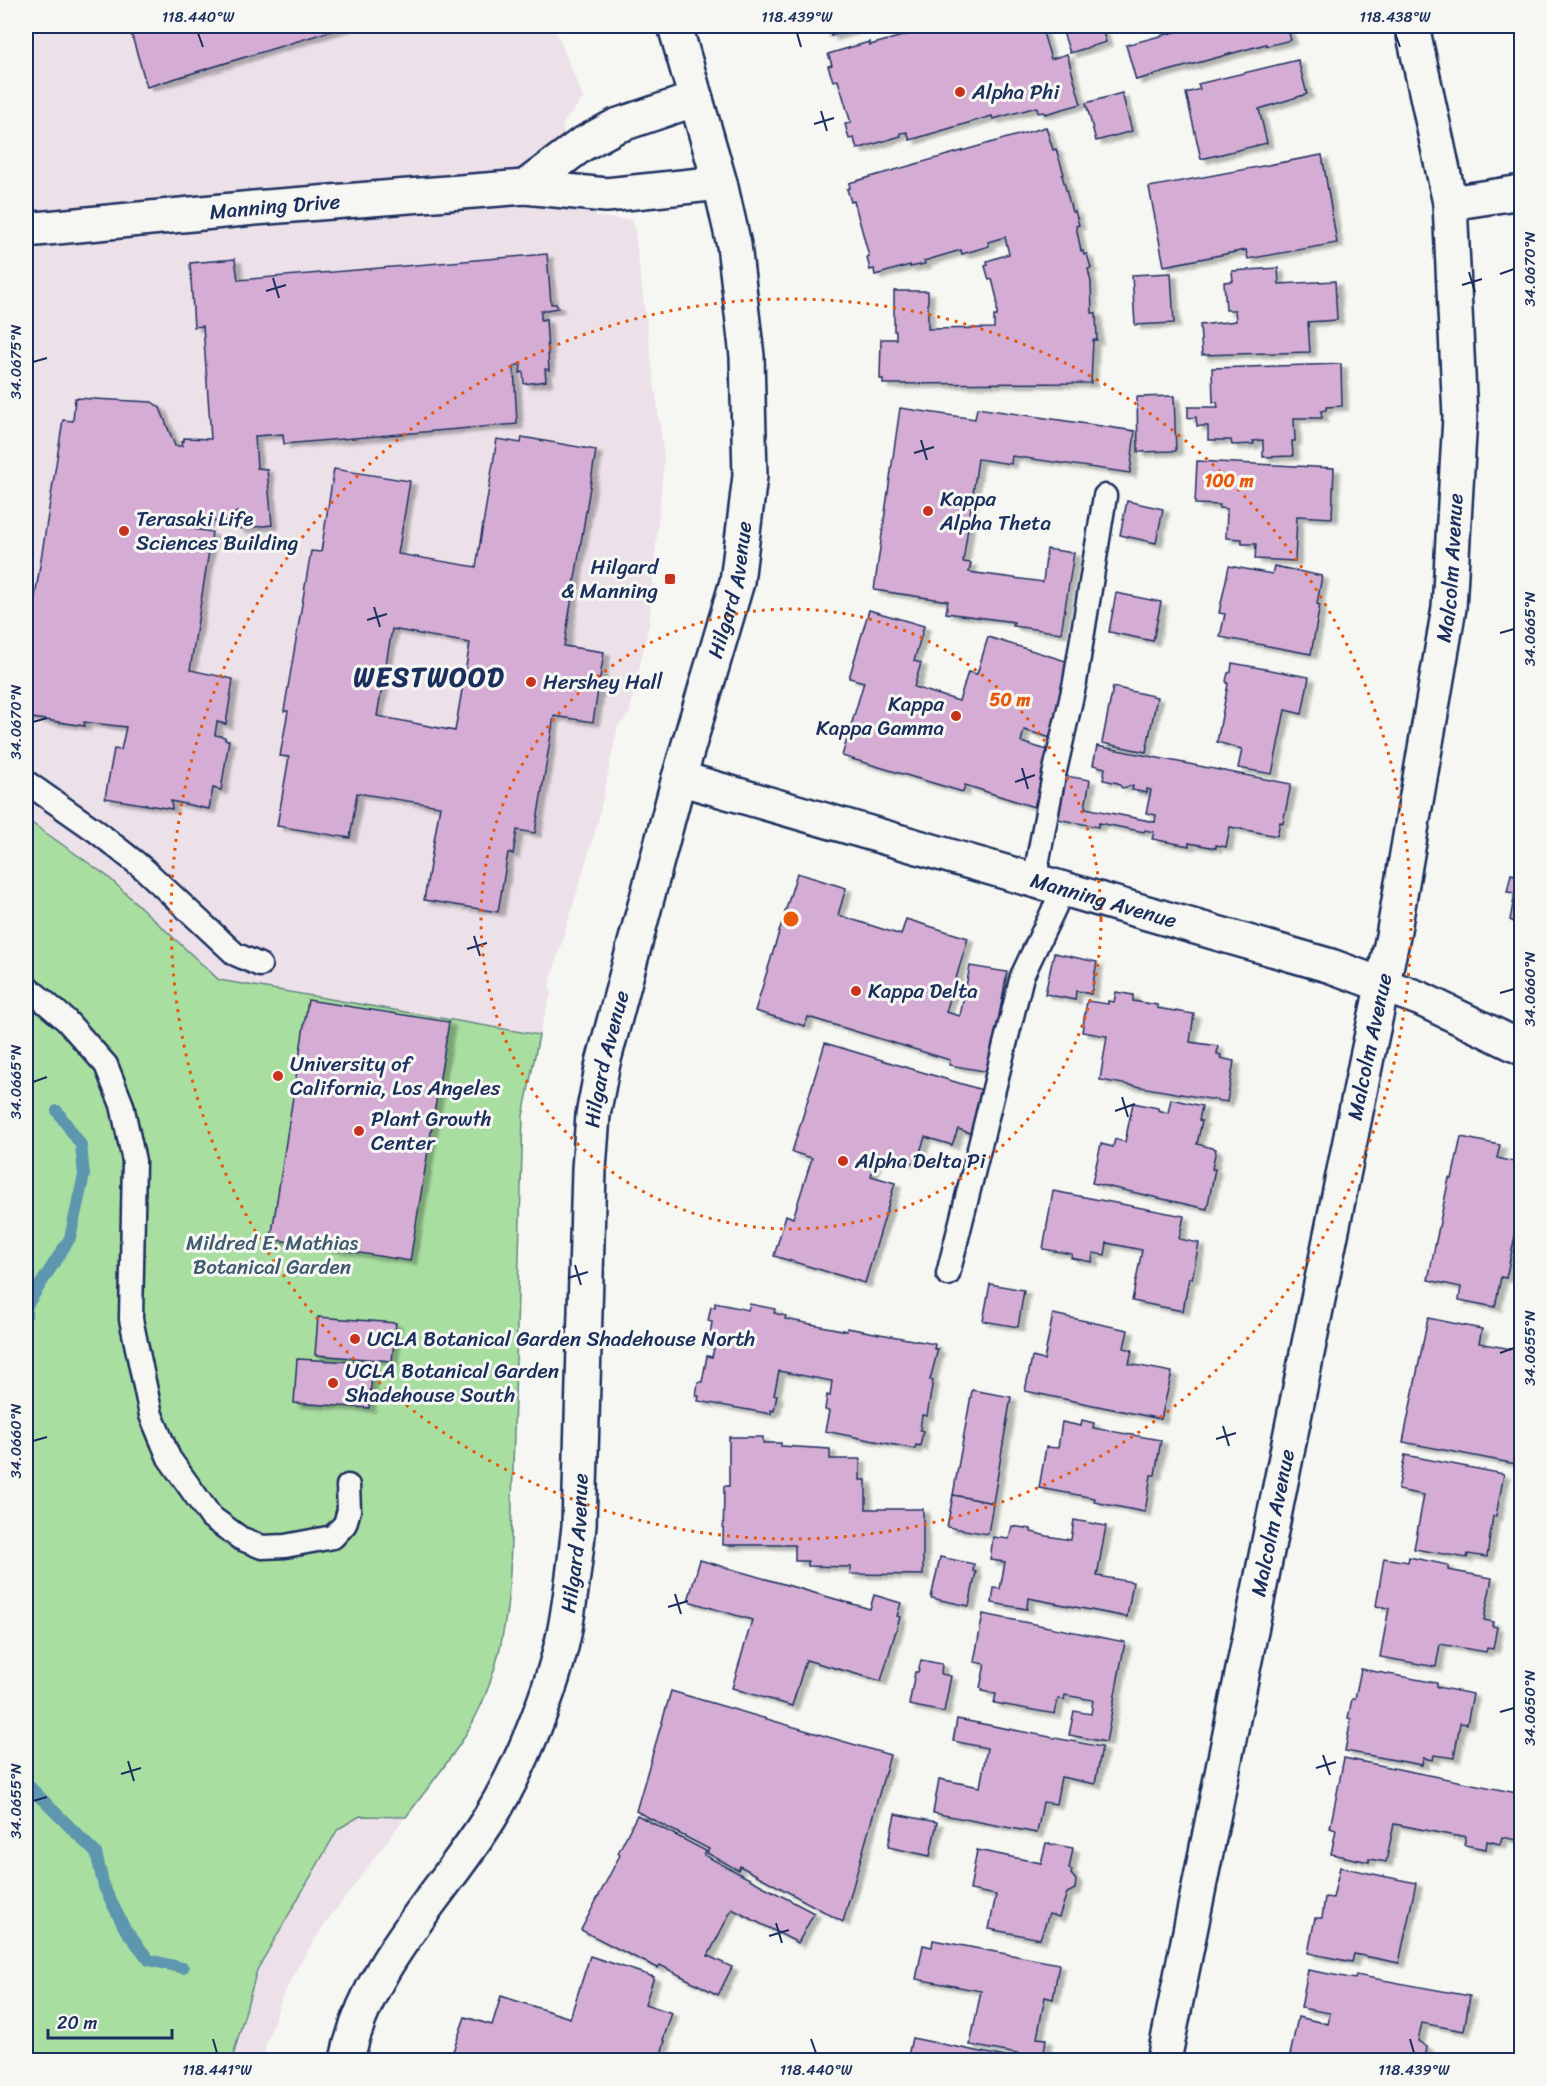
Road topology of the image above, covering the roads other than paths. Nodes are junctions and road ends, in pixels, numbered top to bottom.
1 (675, 26) edge
2 (1412, 26) edge
3 (696, 99) junction
4 (720, 183) junction
5 (525, 187) junction
6 (1521, 192) edge
7 (1450, 203) junction
8 (26, 230) edge
9 (1105, 496) dead end
10 (679, 778) junction
11 (26, 782) edge
12 (1049, 885) junction
13 (260, 965) dead end
14 (26, 986) edge
15 (1382, 986) junction
16 (1521, 1048) edge
17 (948, 1274) dead end
18 (348, 1486) dead end
19 (347, 2061) edge
20 (1164, 2061) edge

1 - 3 street, Hilgard Avenue
2 - 7 street, Malcolm Avenue
3 - 4 street, Hilgard Avenue
3 - 5 street
4 - 5 street, Manning Drive
4 - 10 street, Hilgard Avenue
5 - 8 street, Manning Drive
6 - 7 street
7 - 15 street, Malcolm Avenue
9 - 12 lane
10 - 12 street, Manning Avenue
10 - 19 street, Hilgard Avenue
11 - 13 lane
12 - 15 street, Manning Avenue
12 - 17 lane
14 - 18 lane
15 - 16 street, Manning Avenue
15 - 20 street, Malcolm Avenue

